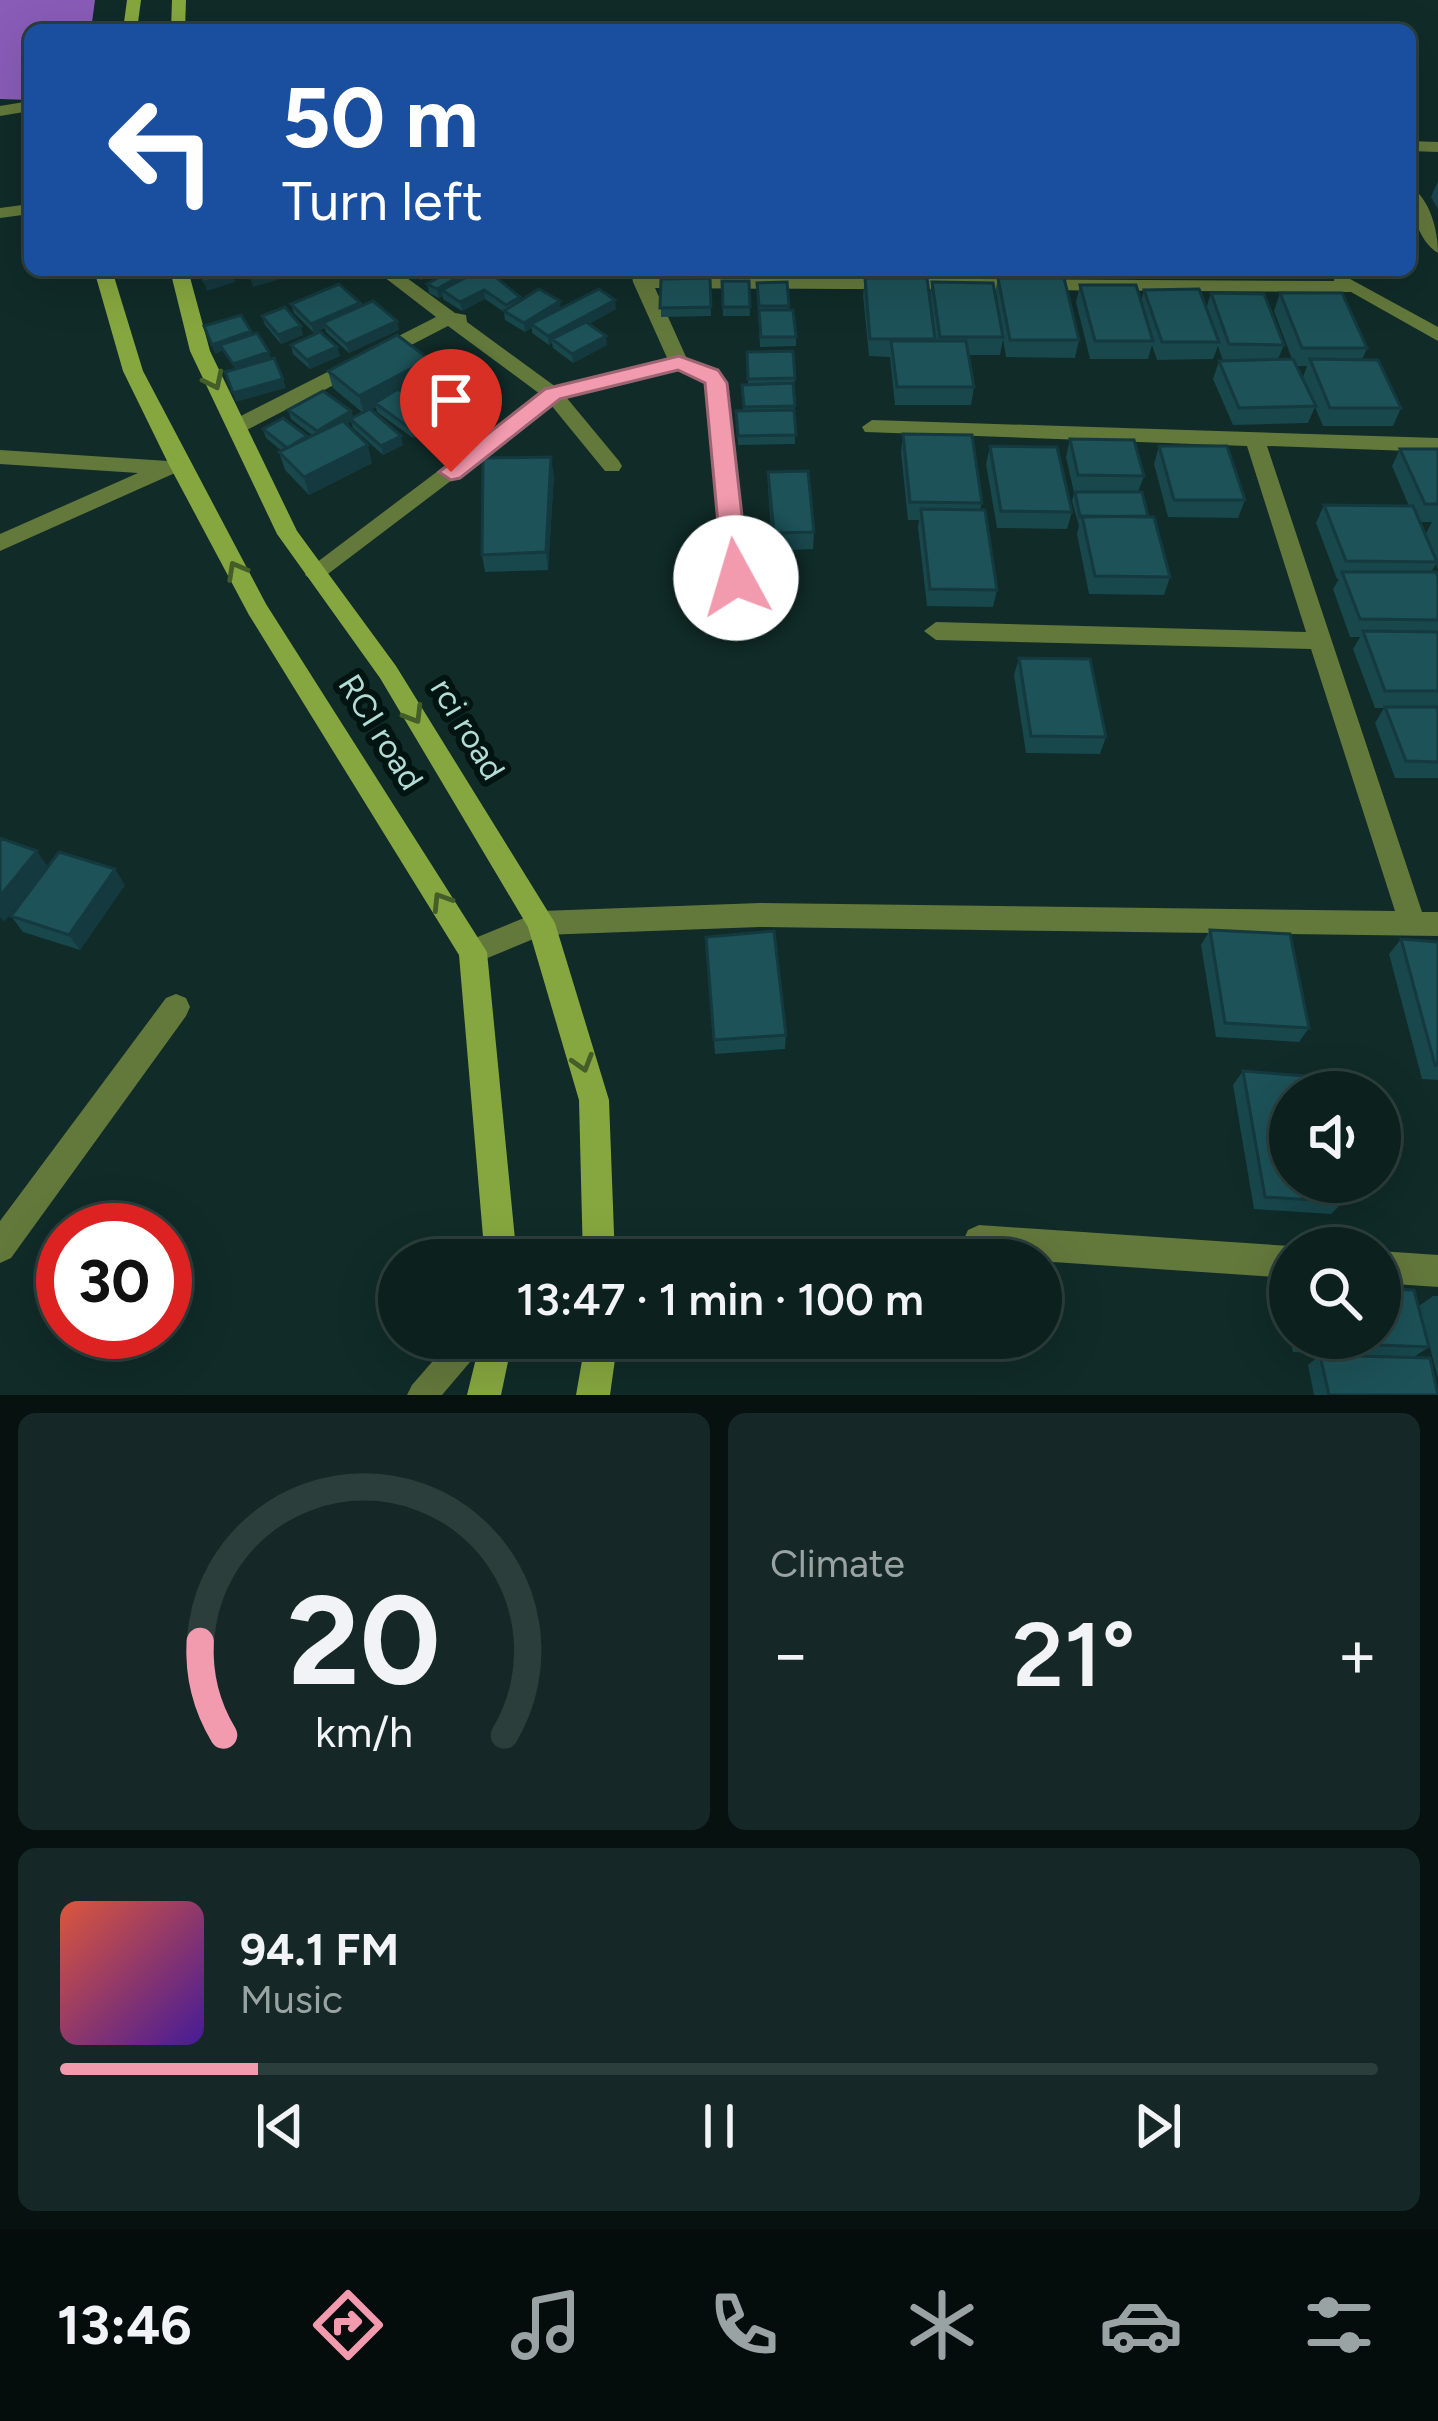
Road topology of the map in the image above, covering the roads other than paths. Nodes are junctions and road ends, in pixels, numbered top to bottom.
1 (1416, 202) edge
2 (1438, 248) edge
3 (105, 276) edge
4 (181, 276) edge
5 (393, 276) edge
6 (640, 276) edge
7 (1336, 276) edge
8 (1354, 287) junction
9 (449, 318) junction
10 (473, 322) dead end
11 (1438, 335) edge
12 (679, 363) junction
13 (553, 394) junction
14 (236, 427) junction
15 (872, 427) dead end
16 (1254, 437) junction
17 (1438, 445) edge
18 (0, 457) edge
19 (173, 466) junction
20 (612, 466) dead end
21 (0, 543) edge
22 (316, 575) junction
23 (736, 578) dead end
24 (936, 631) dead end
25 (1320, 641) junction
26 (541, 923) junction
27 (1425, 923) edge
28 (473, 952) junction
29 (176, 1007) dead end
30 (499, 1239) edge
31 (598, 1239) edge
32 (0, 1247) edge
33 (1062, 1247) edge
34 (1269, 1261) edge
35 (1401, 1269) edge
36 (1438, 1271) edge
37 (454, 1359) edge
38 (492, 1359) edge
39 (599, 1359) edge
40 (422, 1395) edge
41 (484, 1395) edge
42 (593, 1395) edge

1 - 2 street
3 - 19 main road, RCI road
4 -> 14 main road, rci road
5 - 9 street
6 - 8 street
6 - 12 street
7 - 8 street
8 - 11 street
9 - 10 street
9 - 13 street
9 - 14 street
12 - 13 street
12 - 23 street
13 - 20 street
13 - 22 street
14 - 22 main road, rci road
15 - 16 street
16 - 17 street
16 - 25 street
18 - 19 street
19 - 21 street
28 -> 19 main road, RCI road
22 -> 26 main road, rci road
24 - 25 street
25 - 27 street
26 - 27 street
26 - 28 street
26 -> 31 main road, rci road
28 - 30 main road, RCI road
29 - 32 street
33 - 34 street
35 - 36 street
37 - 40 lane
38 - 41 main road
39 - 42 main road

